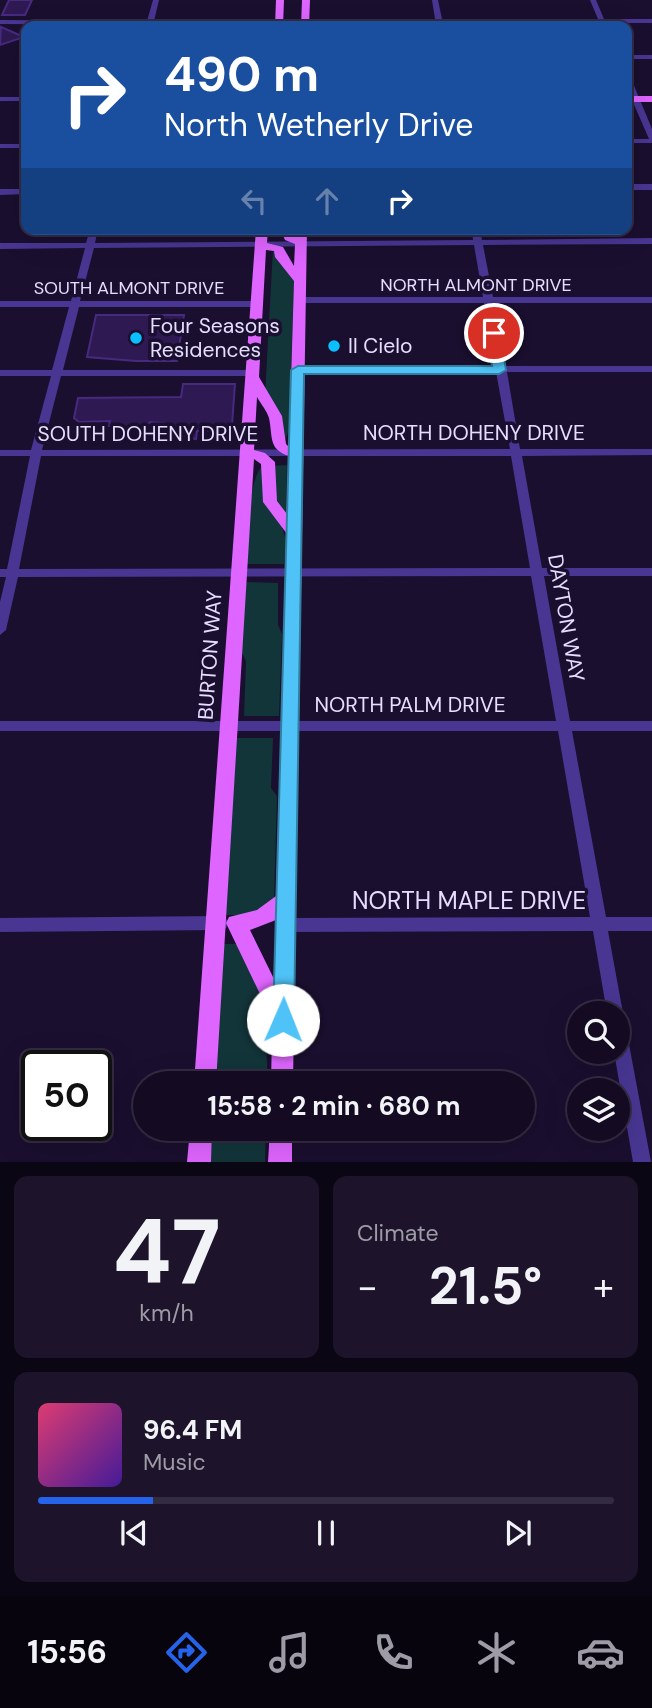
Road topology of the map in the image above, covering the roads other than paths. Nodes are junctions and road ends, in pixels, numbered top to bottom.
1 (156, 0) edge
2 (280, 0) edge
3 (297, 0) edge
4 (435, 0) edge
5 (593, 0) edge
6 (306, 5) edge
7 (151, 21) edge
8 (279, 21) edge
9 (439, 21) edge
10 (602, 21) edge
11 (652, 21) edge
12 (0, 22) edge
13 (21, 22) edge
14 (632, 22) edge
15 (632, 57) edge
16 (652, 57) edge
17 (0, 99) edge
18 (21, 99) edge
19 (632, 99) edge
20 (652, 99) edge
21 (652, 139) edge
22 (632, 141) edge
23 (0, 146) edge
24 (21, 146) edge
25 (632, 187) edge
26 (652, 187) edge
27 (0, 192) edge
28 (21, 192) edge
29 (93, 235) edge
30 (262, 235) edge
31 (477, 235) edge
32 (301, 236) edge
33 (652, 241) edge
34 (261, 245) junction
35 (0, 246) edge
36 (90, 246) junction
37 (300, 281) junction
38 (299, 300) junction
39 (489, 300) junction
40 (652, 300) edge
41 (0, 304) edge
42 (75, 304) junction
43 (258, 304) junction
44 (652, 369) edge
45 (298, 370) junction
46 (499, 370) junction
47 (0, 373) edge
48 (57, 373) junction
49 (253, 376) junction
50 (514, 452) junction
51 (652, 452) edge
52 (0, 453) edge
53 (36, 453) junction
54 (247, 453) junction
55 (296, 453) junction
56 (294, 533) junction
57 (240, 572) junction
58 (293, 572) junction
59 (536, 572) junction
60 (652, 572) edge
61 (6, 573) edge
62 (0, 630) edge
63 (229, 725) junction
64 (290, 725) junction
65 (0, 726) edge
66 (562, 726) junction
67 (652, 726) edge
68 (286, 899) junction
69 (226, 923) junction
70 (599, 924) junction
71 (652, 924) edge
72 (0, 925) edge
73 (286, 925) junction
74 (613, 1001) edge
75 (283, 1044) junction
76 (624, 1064) edge
77 (207, 1071) edge
78 (282, 1071) edge
79 (200, 1141) edge
80 (281, 1141) edge
81 (199, 1162) edge
82 (280, 1162) edge
83 (642, 1162) edge

1 - 7 street
2 - 8 main road
3 - 6 main road
4 - 9 street
5 - 10 street
11 - 14 street
12 - 13 street
15 - 16 street
17 - 18 street
19 - 20 main road
19 - 21 street
21 - 22 street
23 - 24 street
25 - 26 street
27 - 28 street
29 - 36 street
30 - 34 main road, BURTON WAY
31 - 32 street
31 - 33 street
31 - 39 street, DAYTON WAY
32 - 34 street
32 - 37 main road
34 - 36 street
34 - 37 main road
34 - 43 main road, BURTON WAY
35 - 36 street
36 - 42 street
37 - 38 main road
38 - 39 street, NORTH ALMONT DRIVE
38 - 45 main road
39 - 40 street, NORTH ALMONT DRIVE
39 - 46 street, DAYTON WAY
41 - 42 street, SOUTH ALMONT DRIVE
42 - 43 street, SOUTH ALMONT DRIVE
42 - 48 street
43 - 49 main road, BURTON WAY
44 - 46 street
45 - 46 street
45 - 55 main road
46 - 50 street, DAYTON WAY
47 - 48 street
48 - 49 street
48 - 53 street
49 - 54 main road, BURTON WAY
49 - 55 main road
50 - 51 street, NORTH DOHENY DRIVE
50 - 55 street, NORTH DOHENY DRIVE
50 - 59 street, DAYTON WAY
52 - 53 street, SOUTH DOHENY DRIVE
53 - 54 street, SOUTH DOHENY DRIVE
53 - 61 street
54 - 55 street, SOUTH DOHENY DRIVE
54 - 56 main road
54 - 57 main road, BURTON WAY
55 - 56 main road
56 - 58 main road
57 - 58 street
57 - 61 street
57 - 63 main road, BURTON WAY
58 - 59 street
58 - 64 main road
59 - 60 street
59 - 66 street, DAYTON WAY
61 - 62 street
63 - 64 street, NORTH PALM DRIVE
63 - 65 street, NORTH PALM DRIVE
63 - 69 main road, BURTON WAY
64 - 66 street, NORTH PALM DRIVE
64 - 68 main road
66 - 67 street, NORTH PALM DRIVE
66 - 70 street, DAYTON WAY
68 - 69 main road
68 - 73 main road
69 - 72 street
69 - 75 main road
69 - 77 main road, BURTON WAY
70 - 71 street, NORTH MAPLE DRIVE
70 - 73 street, NORTH MAPLE DRIVE
70 - 74 street, DAYTON WAY
73 - 75 main road
75 - 78 main road
76 - 83 street
79 - 81 main road
80 - 82 main road

